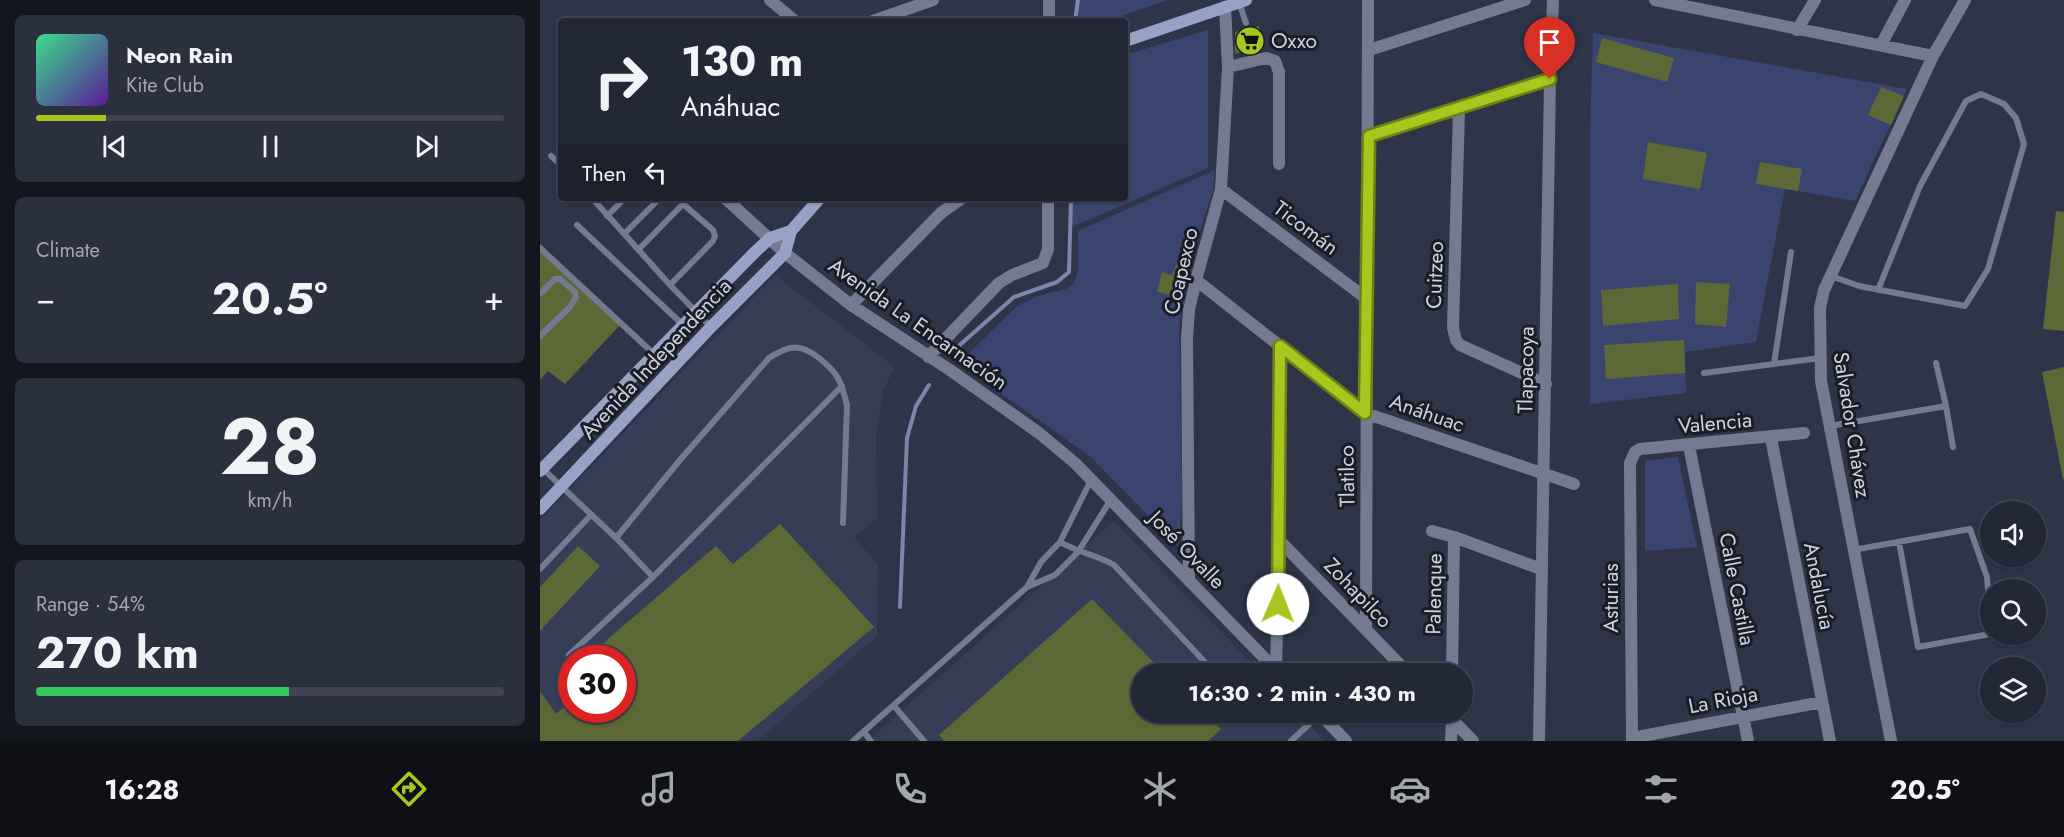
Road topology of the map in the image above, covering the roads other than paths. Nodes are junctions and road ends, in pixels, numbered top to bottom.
1 (770, 0) edge
2 (933, 0) edge
3 (1050, 0) edge
4 (1368, 0) edge
5 (1525, 0) edge
6 (1553, 0) edge
7 (1655, 0) edge
8 (1815, 0) edge
9 (1905, 0) edge
10 (1965, 0) edge
11 (1243, 1) edge
12 (912, 3) edge
13 (1225, 7) junction
14 (791, 18) edge
15 (880, 18) edge
16 (1049, 18) edge
17 (1246, 23) dead end
18 (1797, 30) junction
19 (1128, 40) edge
20 (1881, 45) junction
21 (1370, 50) junction
22 (1933, 56) junction
23 (1228, 67) junction
24 (1550, 79) junction
25 (1459, 109) junction
26 (1369, 136) junction
27 (551, 156) dead end
28 (558, 162) edge
29 (1280, 164) dead end
30 (1221, 189) junction
31 (594, 201) edge
32 (622, 201) edge
33 (657, 201) edge
34 (728, 201) edge
35 (817, 201) edge
36 (958, 201) edge
37 (1048, 201) edge
38 (607, 216) junction
39 (577, 225) dead end
40 (791, 231) junction
41 (624, 234) junction
42 (770, 238) junction
43 (540, 248) edge
44 (639, 249) junction
45 (1791, 252) dead end
46 (785, 253) junction
47 (1830, 276) junction
48 (1196, 279) junction
49 (670, 285) junction
50 (1878, 290) junction
51 (540, 294) edge
52 (1367, 299) junction
53 (851, 305) junction
54 (695, 313) junction
55 (682, 325) junction
56 (711, 327) junction
57 (540, 336) edge
58 (1280, 346) junction
59 (654, 354) junction
60 (1820, 358) junction
61 (932, 359) junction
62 (1936, 363) dead end
63 (1774, 364) junction
64 (1704, 373) dead end
65 (1546, 384) junction
66 (842, 386) junction
67 (1946, 406) junction
68 (1365, 413) junction
69 (1830, 426) junction
70 (1804, 433) dead end
71 (1771, 438) junction
72 (1689, 446) junction
73 (1953, 447) dead end
74 (1633, 456) joint
75 (541, 470) edge
76 (1544, 474) junction
77 (1091, 480) junction
78 (1574, 484) dead end
79 (562, 488) junction
80 (1110, 501) junction
81 (540, 509) edge
82 (591, 515) junction
83 (843, 523) dead end
84 (1432, 531) dead end
85 (1454, 537) junction
86 (616, 538) junction
87 (1279, 540) junction
88 (1060, 542) junction
89 (1899, 542) junction
90 (1853, 550) junction
91 (1078, 552) junction
92 (540, 569) edge
93 (1541, 569) junction
94 (653, 577) junction
95 (1987, 579) edge
96 (1189, 581) junction
97 (1027, 587) junction
98 (1366, 628) junction
99 (1980, 636) edge
100 (580, 645) edge
101 (1206, 663) edge
102 (1270, 663) edge
103 (1278, 663) edge
104 (1399, 663) edge
105 (1452, 663) edge
106 (1822, 702) junction
107 (894, 706) junction
108 (1743, 716) junction
109 (1309, 723) edge
110 (1329, 723) edge
111 (1450, 723) edge
112 (1456, 723) edge
113 (864, 732) junction
114 (1632, 740) edge
115 (854, 741) edge
116 (871, 741) edge
117 (924, 741) edge
118 (1291, 741) edge
119 (1346, 741) edge
120 (1451, 741) edge
121 (1473, 741) edge
122 (1539, 741) edge
123 (1748, 741) edge
124 (1830, 741) edge
125 (1891, 741) edge

1 - 14 street
2 - 12 street
3 - 16 street
4 - 21 street, Tlatilco
5 - 21 street
6 - 24 street, Tlapacoya
7 - 18 street
8 - 18 street
9 - 20 street
10 - 22 street, Salvador Chávez
11 - 13 street
11 - 17 lane
12 - 15 street
13 - 19 street
13 - 23 street, Coapexco
18 - 20 street
20 - 22 street
21 - 26 street, Tlatilco
22 - 47 street, Salvador Chávez
23 - 29 street
23 - 30 street, Coapexco
24 - 25 street
24 - 65 street, Tlapacoya
25 - 26 street
25 - 65 street, Cuitzeo
26 - 52 street, Tlatilco
27 - 28 lane
30 - 48 street, Coapexco
30 - 52 street, Ticomán
31 - 38 lane
32 - 38 lane
33 - 41 lane
34 - 42 street, Avenida La Encarnación
35 - 40 street, Avenida Independencia
36 - 53 street
37 - 61 street
38 - 41 lane
39 - 55 lane
40 - 42 street, Avenida Independencia
40 - 46 street, Avenida Independencia
41 - 44 lane
42 - 46 street, Avenida La Encarnación
42 - 54 street, Avenida Independencia
43 - 59 lane
44 - 49 lane
44 - 49 lane
45 - 63 lane
46 - 53 street, Avenida La Encarnación
46 - 56 street, Avenida Independencia
47 - 50 lane
47 - 60 street, Salvador Chávez
48 - 58 street, Anáhuac
48 - 96 street, Coapexco
49 - 54 lane
50 - 50 lane
51 - 57 lane
52 - 68 street, Tlatilco
53 - 61 street, Avenida La Encarnación
54 - 55 street, Avenida Independencia
54 - 56 lane
55 - 59 street, Avenida Independencia
56 - 79 street, Avenida Independencia
58 - 68 street, Anáhuac
58 - 87 street
59 - 75 street, Avenida Independencia
60 - 63 lane
60 - 69 street, Salvador Chávez
61 - 77 street, Avenida La Encarnación
62 - 67 lane
63 - 64 lane
65 - 76 street, Tlapacoya
66 - 83 lane
66 - 86 lane
66 - 94 lane
67 - 69 lane
67 - 73 lane
68 - 76 street, Anáhuac
68 - 98 street, Tlatilco
69 - 90 street, Salvador Chávez
70 - 71 street, Valencia
71 - 72 street, Valencia
71 - 106 street, Andalucía
72 - 74 street, Valencia
72 - 108 street, Calle Castilla
74 - 114 street, Asturias
75 - 79 lane
76 - 78 street, Anáhuac
76 - 93 street, Tlapacoya
77 - 80 street, José Ovalle
77 - 88 lane
79 - 81 street, Avenida Independencia
79 - 82 lane
80 - 91 lane
80 - 96 street, José Ovalle
82 - 86 lane
82 - 92 lane
84 - 85 street
85 - 93 street, Palenque
85 - 105 street, Palenque
86 - 94 lane
87 - 98 street, Zohapilco
87 - 103 street
88 - 91 lane
88 - 97 lane
89 - 90 lane
89 - 95 lane
89 - 99 lane
90 - 125 street, Salvador Chávez
91 - 97 lane
91 - 101 lane
93 - 122 street, Tlapacoya
94 - 100 lane
96 - 102 street, José Ovalle
97 - 107 lane
98 - 104 street, Zohapilco
106 - 108 street, La Rioja
106 - 124 street, Andalucía
107 - 113 lane
107 - 117 lane
108 - 114 street, La Rioja
108 - 123 street, Calle Castilla
109 - 118 lane
110 - 119 street
111 - 120 street
112 - 121 street
113 - 115 lane
113 - 116 lane

